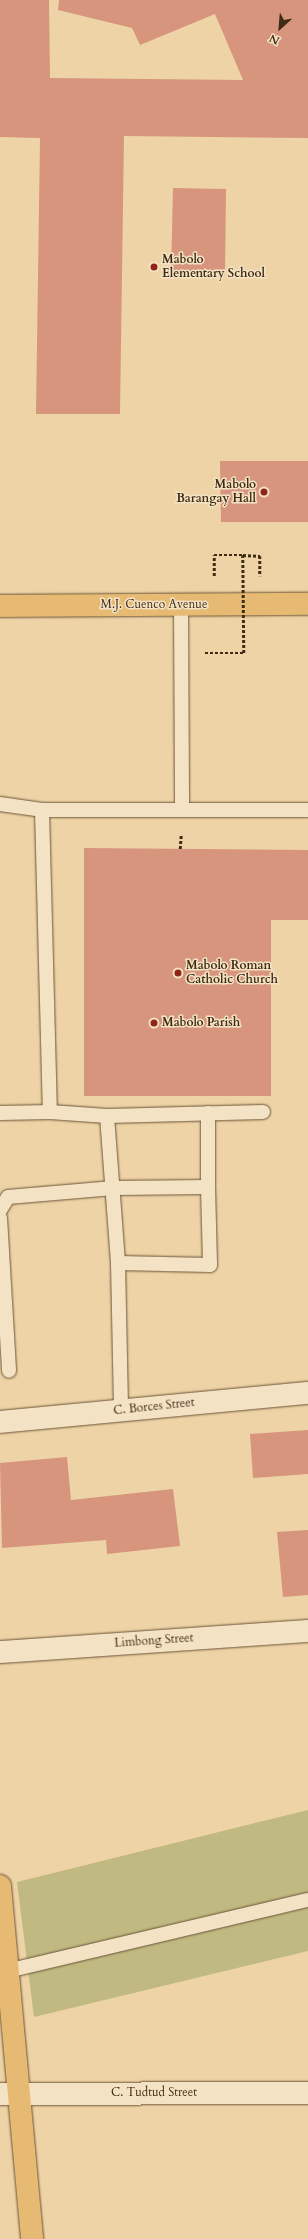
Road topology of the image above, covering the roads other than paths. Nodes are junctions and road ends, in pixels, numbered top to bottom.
1 (308, 604) edge
2 (180, 605) junction
3 (0, 606) edge
4 (0, 804) edge
5 (42, 810) junction
6 (182, 810) junction
7 (308, 810) edge
8 (50, 1112) junction
9 (263, 1112) dead end
10 (0, 1113) edge
11 (208, 1113) junction
12 (107, 1116) junction
13 (208, 1187) junction
14 (114, 1188) junction
15 (0, 1210) edge
16 (0, 1218) edge
17 (118, 1263) junction
18 (9, 1371) dead end
19 (308, 1393) edge
20 (121, 1411) junction
21 (0, 1422) edge
22 (308, 1631) edge
23 (0, 1652) edge
24 (0, 1886) edge
25 (308, 1900) edge
26 (7, 1971) junction
27 (308, 2093) edge
28 (9, 2094) edge
29 (32, 2239) edge

1 - 2 main road, M.J. Cuenco Avenue
2 - 3 main road, M.J. Cuenco Avenue
2 - 6 lane
4 - 5 lane
5 - 6 lane
5 - 8 lane
6 - 7 lane
8 - 10 lane
8 - 12 lane
9 - 11 lane
11 - 12 lane
11 - 13 lane
12 - 14 lane
13 - 14 lane
13 - 17 lane
14 - 15 lane
14 - 17 lane
16 - 18 lane
17 - 20 lane
19 - 20 street, C. Borces Street
20 - 21 street, C. Borces Street
22 - 23 street, Limbong Street
24 - 26 main road
25 - 26 lane
26 - 28 main road
27 - 28 street, C. Tudtud Street
28 - 29 main road

